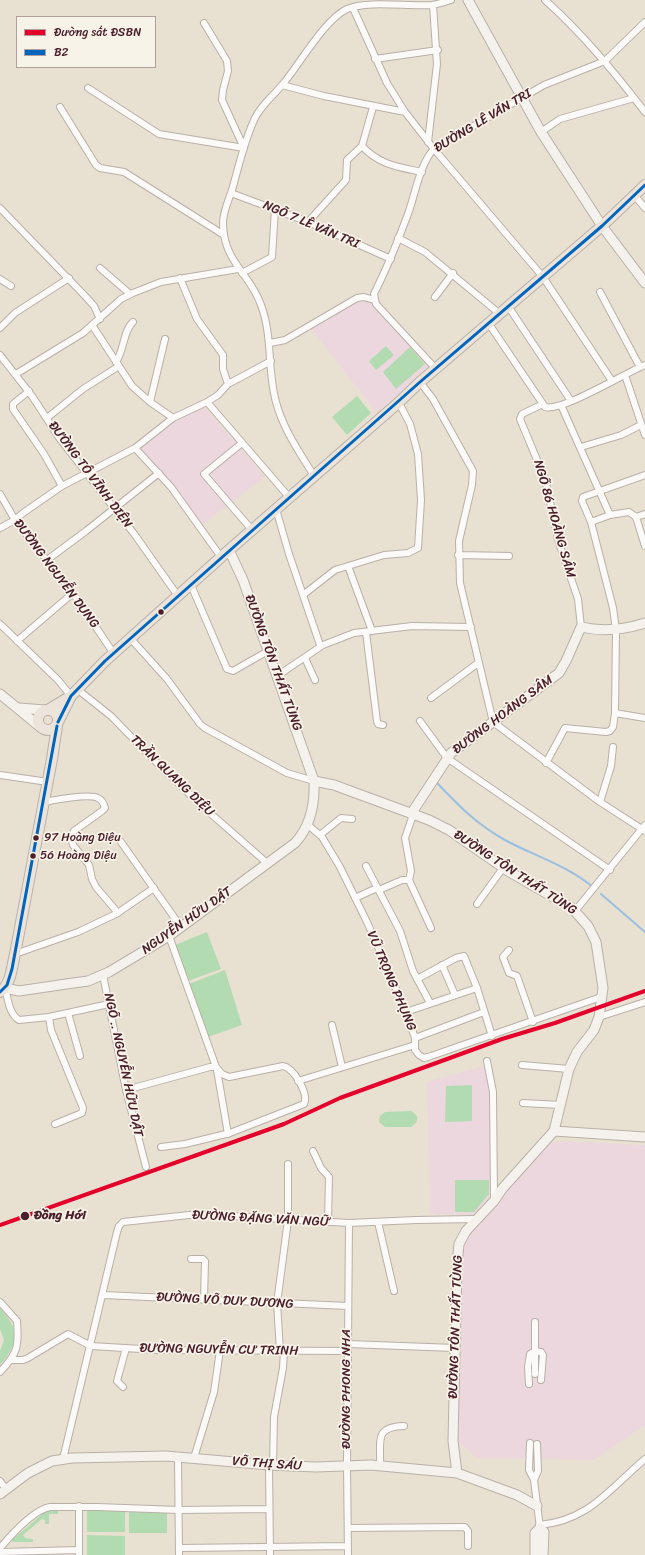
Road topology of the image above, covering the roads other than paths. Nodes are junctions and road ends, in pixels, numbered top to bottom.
1 (451, 0) edge
2 (468, 0) edge
3 (545, 0) edge
4 (433, 5) junction
5 (353, 8) junction
6 (645, 22) edge
7 (204, 23) dead end
8 (438, 50) junction
9 (375, 59) junction
10 (605, 61) junction
11 (282, 85) junction
12 (88, 88) dead end
13 (520, 97) junction
14 (634, 98) junction
15 (60, 106) dead end
16 (373, 107) junction
17 (405, 112) junction
18 (645, 112) edge
19 (541, 132) junction
20 (428, 142) junction
21 (362, 146) junction
22 (244, 148) junction
23 (434, 149) junction
24 (422, 172) junction
25 (645, 185) edge
26 (231, 193) junction
27 (634, 195) junction
28 (0, 208) edge
29 (645, 208) edge
30 (275, 209) junction
31 (308, 222) junction
32 (602, 226) junction
33 (224, 235) junction
34 (398, 238) junction
35 (391, 259) junction
36 (100, 268) dead end
37 (240, 271) junction
38 (453, 273) junction
39 (543, 277) junction
40 (69, 278) junction
41 (180, 278) junction
42 (644, 278) edge
43 (0, 279) edge
44 (11, 286) dead end
45 (600, 292) dead end
46 (130, 294) junction
47 (435, 297) dead end
48 (374, 300) junction
49 (508, 306) junction
50 (500, 314) junction
51 (100, 319) junction
52 (133, 322) dead end
53 (489, 324) junction
54 (92, 325) junction
55 (0, 328) edge
56 (165, 339) dead end
57 (270, 343) junction
58 (0, 355) edge
59 (271, 361) junction
60 (118, 364) junction
61 (643, 366) edge
62 (436, 369) junction
63 (16, 374) junction
64 (625, 375) junction
65 (612, 381) junction
66 (420, 382) junction
67 (228, 384) junction
68 (29, 392) junction
69 (571, 401) junction
70 (150, 402) junction
71 (206, 402) junction
72 (398, 403) junction
73 (543, 404) junction
74 (561, 405) junction
75 (47, 418) junction
76 (173, 418) junction
77 (641, 424) junction
78 (645, 435) edge
79 (242, 443) junction
80 (581, 447) junction
81 (135, 448) junction
82 (86, 472) junction
83 (159, 473) junction
84 (645, 474) edge
85 (314, 476) junction
86 (62, 486) junction
87 (600, 490) junction
88 (0, 494) edge
89 (290, 497) junction
90 (114, 509) junction
91 (276, 509) junction
92 (645, 514) edge
93 (610, 515) junction
94 (636, 517) junction
95 (15, 520) junction
96 (591, 522) junction
97 (0, 528) edge
98 (252, 530) junction
99 (645, 546) edge
100 (229, 550) junction
101 (458, 555) junction
102 (509, 556) dead end
103 (221, 557) junction
104 (47, 560) junction
105 (348, 566) junction
106 (191, 585) junction
107 (73, 593) junction
108 (303, 595) junction
109 (178, 596) junction
110 (645, 623) edge
111 (0, 624) edge
112 (471, 627) junction
113 (581, 627) junction
114 (616, 630) junction
115 (369, 632) junction
116 (131, 639) junction
117 (17, 641) junction
118 (323, 645) junction
119 (268, 651) junction
120 (114, 654) junction
121 (305, 658) junction
122 (478, 663) junction
123 (277, 676) junction
124 (315, 680) dead end
125 (74, 693) junction
126 (0, 694) edge
127 (430, 698) dead end
128 (19, 708) junction
129 (46, 710) junction
130 (615, 713) junction
131 (645, 718) edge
132 (420, 721) dead end
133 (492, 722) junction
134 (57, 724) junction
135 (383, 725) dead end
136 (41, 728) junction
137 (613, 747) dead end
138 (448, 758) junction
139 (52, 759) junction
140 (546, 763) junction
141 (0, 775) edge
142 (314, 780) junction
143 (48, 782) junction
144 (44, 802) junction
145 (600, 802) junction
146 (412, 814) junction
147 (352, 819) dead end
148 (308, 826) junction
149 (644, 828) edge
150 (320, 835) junction
151 (121, 842) dead end
152 (267, 863) junction
153 (366, 866) dead end
154 (503, 868) junction
155 (610, 870) junction
156 (408, 880) junction
157 (154, 888) junction
158 (378, 889) junction
159 (355, 898) junction
160 (477, 904) dead end
161 (575, 911) junction
162 (118, 913) junction
163 (181, 928) junction
164 (431, 928) dead end
165 (169, 936) junction
166 (509, 950) dead end
167 (15, 954) junction
168 (442, 965) junction
169 (103, 975) junction
170 (416, 979) junction
171 (477, 988) junction
172 (2, 990) edge
173 (455, 995) junction
174 (602, 997) junction
175 (645, 1002) edge
176 (430, 1003) junction
177 (109, 1004) junction
178 (406, 1012) junction
179 (484, 1012) junction
180 (68, 1013) junction
181 (48, 1017) junction
182 (599, 1017) junction
183 (533, 1022) junction
184 (332, 1025) dead end
185 (492, 1036) junction
186 (415, 1041) junction
187 (80, 1056) dead end
188 (487, 1061) dead end
189 (342, 1066) junction
190 (522, 1066) dead end
191 (216, 1068) junction
192 (569, 1069) junction
193 (298, 1081) junction
194 (126, 1090) junction
195 (523, 1103) dead end
196 (561, 1105) junction
197 (55, 1124) dead end
198 (554, 1131) junction
199 (228, 1134) junction
200 (645, 1137) edge
201 (161, 1147) dead end
202 (313, 1151) dead end
203 (288, 1164) dead end
204 (146, 1167) dead end
205 (494, 1201) junction
206 (477, 1219) junction
207 (288, 1220) junction
208 (328, 1222) junction
209 (378, 1222) junction
210 (349, 1224) junction
211 (191, 1259) dead end
212 (394, 1291) dead end
213 (103, 1295) junction
214 (204, 1300) junction
215 (0, 1302) edge
216 (277, 1303) junction
217 (348, 1306) junction
218 (535, 1322) dead end
219 (348, 1344) junction
220 (91, 1346) junction
221 (126, 1348) junction
222 (455, 1348) junction
223 (220, 1350) junction
224 (282, 1351) junction
225 (535, 1351) junction
226 (348, 1352) junction
227 (12, 1360) junction
228 (0, 1372) edge
229 (535, 1374) dead end
230 (541, 1380) dead end
231 (529, 1384) dead end
232 (123, 1387) dead end
233 (404, 1426) dead end
234 (530, 1443) dead end
235 (538, 1444) dead end
236 (178, 1457) junction
237 (194, 1458) junction
238 (63, 1459) junction
239 (645, 1459) edge
240 (346, 1464) junction
241 (271, 1465) junction
242 (380, 1465) junction
243 (457, 1473) junction
244 (0, 1480) edge
245 (534, 1480) junction
246 (3, 1492) edge
247 (79, 1506) junction
248 (537, 1506) junction
249 (270, 1509) junction
250 (179, 1510) junction
251 (539, 1526) junction
252 (348, 1528) junction
253 (348, 1546) junction
254 (468, 1546) dead end
255 (0, 1548) edge
256 (0, 1552) edge
257 (179, 1552) edge
258 (270, 1552) edge
259 (79, 1553) edge
260 (348, 1555) edge
261 (535, 1555) edge
262 (543, 1555) edge

1 - 4 street
2 - 13 street
3 - 10 street
4 - 5 street
4 - 8 street
5 - 9 street
5 - 11 street
6 - 10 street, ĐƯỜNG LÊ VĂN TRI
7 - 22 street
8 - 9 street
8 - 20 street
9 - 17 street
10 - 13 street, ĐƯỜNG LÊ VĂN TRI
10 - 14 street
11 - 16 street
11 - 22 street
12 - 22 street
13 - 19 street
13 - 23 street, ĐƯỜNG LÊ VĂN TRI
14 - 18 street
14 - 19 street
15 - 33 street
16 - 17 street
16 - 21 street
17 - 20 street
19 - 32 street
20 - 23 street
21 - 24 street
21 - 31 street
22 - 26 street
23 - 24 street, ĐƯỜNG LÊ VĂN TRI
23 - 39 street
24 - 34 street, ĐƯỜNG LÊ VĂN TRI
25 - 27 main road
26 - 30 street, NGÕ 7 LÊ VĂN TRI
26 - 33 street
27 - 29 street
27 - 32 main road
28 - 40 street
30 - 31 street, NGÕ 7 LÊ VĂN TRI
30 - 37 street
31 - 35 street, NGÕ 7 LÊ VĂN TRI
32 - 39 main road
32 - 42 street
33 - 37 street
34 - 35 street, ĐƯỜNG LÊ VĂN TRI
34 - 38 street
35 - 48 street, ĐƯỜNG LÊ VĂN TRI
36 - 46 street
37 - 41 street
37 - 57 street
38 - 47 street
38 - 50 street
39 - 49 main road
39 - 65 street
40 - 51 street
40 - 55 street
41 - 46 street
41 - 67 street
43 - 44 street
45 - 61 street
46 - 51 street
48 - 57 street
48 - 62 street
49 - 50 main road
49 - 69 street
50 - 53 main road
51 - 54 street
52 - 60 street
53 - 62 main road
53 - 73 street
54 - 60 street
54 - 63 street
56 - 70 street
57 - 59 street
58 - 63 street, ĐƯỜNG TÔ VĨNH DIỆN
59 - 67 street
59 - 85 street
60 - 70 street
60 - 75 street
61 - 64 street
62 - 66 main road
63 - 68 street, ĐƯỜNG TÔ VĨNH DIỆN
64 - 65 street
64 - 77 street
65 - 69 street
66 - 72 main road
66 - 101 street
67 - 71 street
68 - 75 street, ĐƯỜNG TÔ VĨNH DIỆN
68 - 86 street
69 - 74 street
70 - 76 street
71 - 76 street
71 - 79 street
72 - 85 main road
72 - 105 street
73 - 74 street
73 - 113 street, NGÕ 86 HOÀNG SÂM
74 - 80 street
75 - 82 street, ĐƯỜNG TÔ VĨNH DIỆN
76 - 81 street
77 - 78 street
77 - 80 street
79 - 89 street
79 - 98 street
80 - 87 street
81 - 82 street
81 - 83 street
82 - 86 street
82 - 90 street, ĐƯỜNG TÔ VĨNH DIỆN
83 - 90 street
83 - 103 street
84 - 87 street
85 - 89 main road
86 - 95 street
87 - 93 street
87 - 96 street
88 - 95 street, ĐƯỜNG NGUYỄN DỤNG
89 - 91 main road
90 - 104 street
90 - 109 street, ĐƯỜNG TÔ VĨNH DIỆN
91 - 98 main road
91 - 108 street
92 - 94 street
93 - 94 street
93 - 96 street
94 - 99 street
95 - 97 street
95 - 104 street, ĐƯỜNG NGUYỄN DỤNG
96 - 114 street
98 - 100 main road
100 - 103 main road
100 - 119 street, ĐƯỜNG TÔN THẤT TÙNG
101 - 102 street
101 - 112 street
103 - 106 main road
104 - 107 street, ĐƯỜNG NGUYỄN DỤNG
105 - 108 street
105 - 115 street
106 - 109 main road
106 - 119 street
107 - 117 street
107 - 120 street, ĐƯỜNG NGUYỄN DỤNG
108 - 118 street
109 - 116 main road
110 - 114 street
111 - 117 street, TRẦN QUANG DIỆU
112 - 115 street
112 - 122 street
113 - 114 street
113 - 133 street, ĐƯỜNG HOÀNG SÂM
114 - 130 street
115 - 118 street
115 - 135 street
116 - 120 main road
116 - 142 street
117 - 125 street, TRẦN QUANG DIỆU
118 - 121 street
119 - 123 street, ĐƯỜNG TÔN THẤT TÙNG
120 - 125 main road
121 - 123 street
121 - 124 street
122 - 127 street
122 - 133 street
123 - 142 street, ĐƯỜNG TÔN THẤT TÙNG
125 - 129 main road
125 - 134 main road
125 - 152 street, TRẦN QUANG DIỆU
126 - 128 street
128 - 129 street
128 - 136 street
129 - 134 main road
129 - 136 main road
130 - 131 street
130 - 140 street
132 - 138 street
133 - 138 street, ĐƯỜNG HOÀNG SÂM
133 - 140 street
134 - 136 main road
134 - 139 main road
136 - 139 main road
137 - 145 street
138 - 146 street, ĐƯỜNG HOÀNG SÂM
138 - 155 street
139 - 143 main road
140 - 145 street
141 - 143 street
142 - 146 street, ĐƯỜNG TÔN THẤT TÙNG
142 - 148 street, NGUYỄN HỮU DẬT
143 - 144 main road
144 - 162 street
144 - 167 main road
145 - 149 street
146 - 154 street, ĐƯỜNG TÔN THẤT TÙNG
146 - 156 street
147 - 150 street
148 - 150 street, VŨ TRỌNG PHỤNG
148 - 152 street, NGUYỄN HỮU DẬT
149 - 155 street
150 - 159 street, VŨ TRỌNG PHỤNG
151 - 157 street
152 - 163 street, NGUYỄN HỮU DẬT
153 - 158 street
154 - 160 street
154 - 161 street, ĐƯỜNG TÔN THẤT TÙNG
155 - 161 street
156 - 158 street
156 - 164 street
157 - 162 street
157 - 163 street
158 - 159 street
158 - 170 street
159 - 178 street, VŨ TRỌNG PHỤNG
161 - 174 street, ĐƯỜNG TÔN THẤT TÙNG
162 - 167 street
163 - 165 street, NGUYỄN HỮU DẬT
165 - 169 street, NGUYỄN HỮU DẬT
165 - 191 street
166 - 183 street
167 - 172 main road
168 - 170 street
168 - 171 street
168 - 173 street
169 - 172 street, NGUYỄN HỮU DẬT
169 - 177 street, NGÕ .. NGUYỄN HỮU DẬT
170 - 176 street
171 - 173 street
171 - 179 street
172 - 181 street
173 - 176 street
174 - 182 street, ĐƯỜNG TÔN THẤT TÙNG
174 - 183 street, VŨ TRỌNG PHỤNG
175 - 182 street
176 - 178 street
177 - 180 street
177 - 194 street, NGÕ .. NGUYỄN HỮU DẬT
178 - 186 street, VŨ TRỌNG PHỤNG
179 - 185 street
179 - 186 street
180 - 181 street
180 - 187 street
181 - 197 street
182 - 192 street, ĐƯỜNG TÔN THẤT TÙNG
183 - 185 street, VŨ TRỌNG PHỤNG
184 - 189 street
185 - 186 street, VŨ TRỌNG PHỤNG
186 - 189 street
188 - 205 street
189 - 193 street
190 - 192 street
191 - 193 street
191 - 194 street
191 - 199 street
192 - 196 street, ĐƯỜNG TÔN THẤT TÙNG
193 - 199 street
194 - 204 street, NGÕ .. NGUYỄN HỮU DẬT
195 - 196 street
196 - 198 street, ĐƯỜNG TÔN THẤT TÙNG
198 - 200 street
198 - 205 street, ĐƯỜNG TÔN THẤT TÙNG
199 - 201 street
202 - 208 street
203 - 207 street
205 - 206 street, ĐƯỜNG TÔN THẤT TÙNG
206 - 209 street, ĐƯỜNG ĐẶNG VĂN NGỮ
206 - 222 street, ĐƯỜNG TÔN THẤT TÙNG
207 - 208 street, ĐƯỜNG ĐẶNG VĂN NGỮ
207 - 213 street, ĐƯỜNG ĐẶNG VĂN NGỮ
207 - 216 street
208 - 210 street, ĐƯỜNG ĐẶNG VĂN NGỮ
209 - 210 street, ĐƯỜNG ĐẶNG VĂN NGỮ
209 - 212 street
210 - 217 street, ĐƯỜNG PHONG NHA
211 - 214 street
213 - 214 street, ĐƯỜNG VÕ DUY DƯƠNG
213 - 220 street, ĐƯỜNG ĐẶNG VĂN NGỮ
214 - 216 street, ĐƯỜNG VÕ DUY DƯƠNG
215 - 227 street
216 - 217 street, ĐƯỜNG VÕ DUY DƯƠNG
216 - 224 street
217 - 219 street, ĐƯỜNG PHONG NHA
218 - 225 street
219 - 222 street
219 - 226 street, ĐƯỜNG PHONG NHA
220 - 221 street, ĐƯỜNG NGUYỄN CƯ TRINH
220 - 227 street
220 - 238 street, ĐƯỜNG ĐẶNG VĂN NGỮ
221 - 223 street, ĐƯỜNG NGUYỄN CƯ TRINH
221 - 232 street
222 - 243 street, ĐƯỜNG TÔN THẤT TÙNG
223 - 224 street, ĐƯỜNG NGUYỄN CƯ TRINH
223 - 237 street
224 - 226 street, ĐƯỜNG NGUYỄN CƯ TRINH
224 - 241 street
225 - 229 street
225 - 230 street
225 - 231 street
226 - 240 street, ĐƯỜNG PHONG NHA
227 - 228 street
233 - 242 street
234 - 245 street
235 - 245 street
236 - 237 street, VÕ THỊ SÁU
236 - 238 street, VÕ THỊ SÁU
236 - 250 street
237 - 241 street, VÕ THỊ SÁU
238 - 246 street, VÕ THỊ SÁU
239 - 251 street
240 - 241 street, VÕ THỊ SÁU
240 - 242 street, VÕ THỊ SÁU
240 - 252 street, ĐƯỜNG PHONG NHA
241 - 249 street
242 - 243 street, VÕ THỊ SÁU
243 - 248 street, VÕ THỊ SÁU
244 - 246 street
245 - 248 street
247 - 250 street
247 - 255 street
247 - 259 street
248 - 251 street
249 - 250 street
249 - 258 street
250 - 257 street
251 - 261 street
251 - 262 street
252 - 253 street, ĐƯỜNG PHONG NHA
252 - 254 street
253 - 258 street
253 - 260 street, ĐƯỜNG PHONG NHA
256 - 259 street
257 - 258 street

